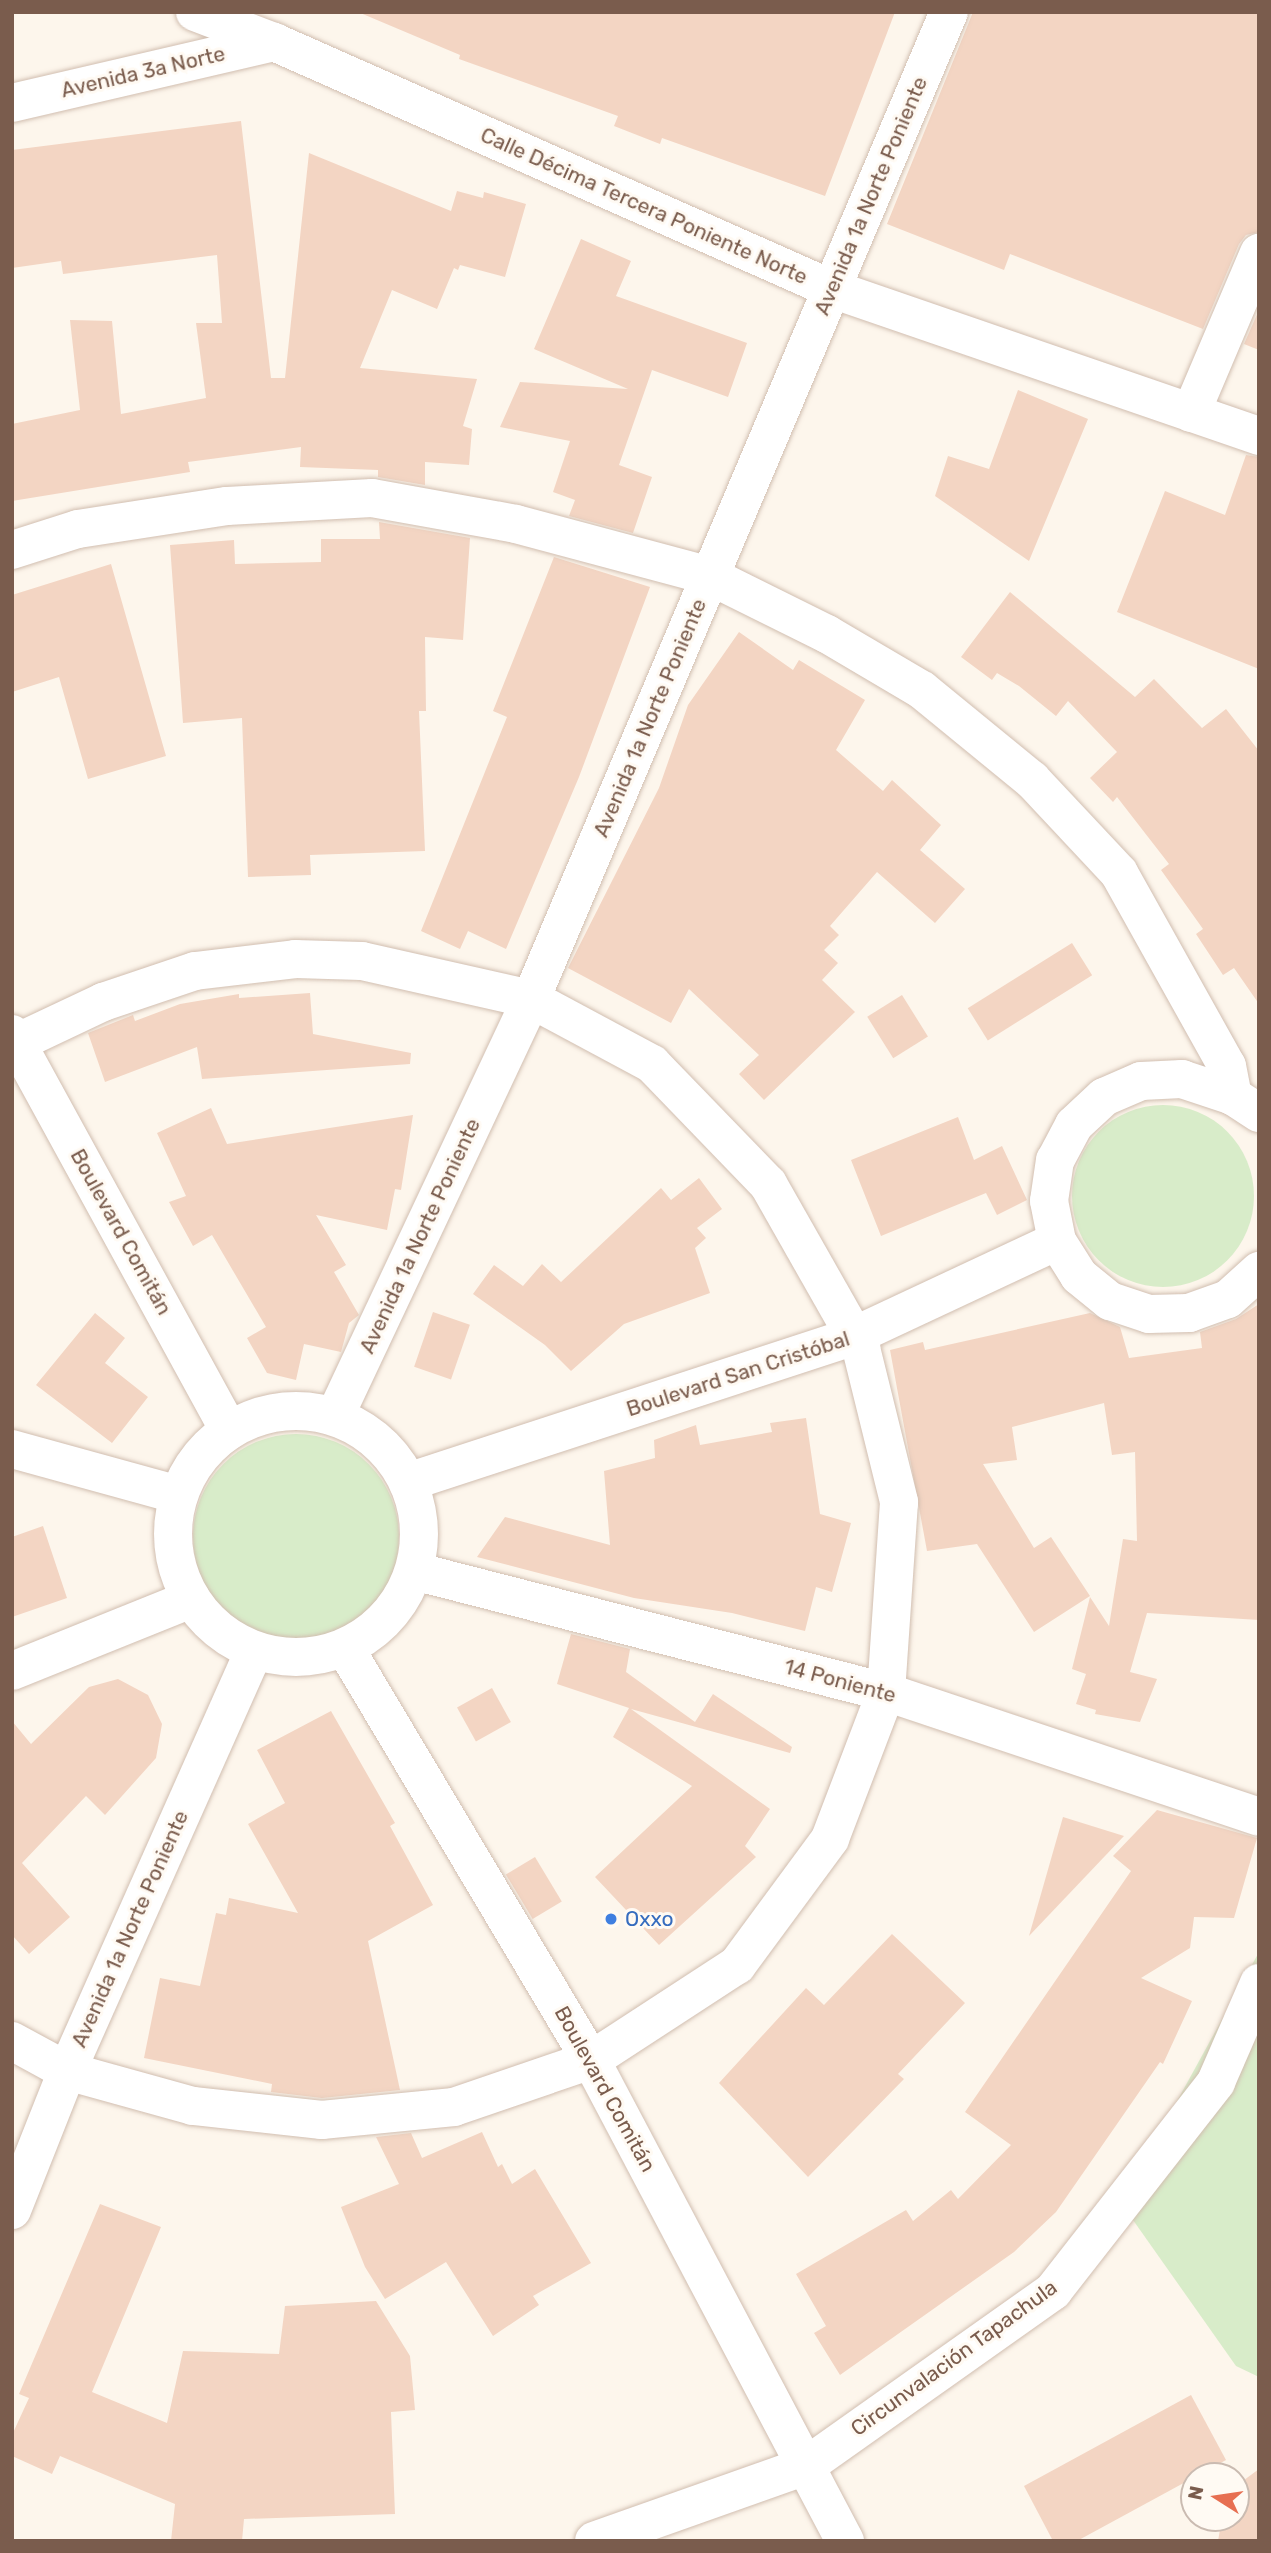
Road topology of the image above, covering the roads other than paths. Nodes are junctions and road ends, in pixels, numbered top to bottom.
1 (195, 12) edge
2 (949, 12) edge
3 (280, 27) edge
4 (12, 103) edge
5 (1259, 253) edge
6 (831, 289) junction
7 (1191, 413) junction
8 (1259, 436) edge
9 (12, 550) edge
10 (710, 576) junction
11 (531, 999) junction
12 (14, 1041) edge
13 (1246, 1104) edge
14 (1058, 1241) junction
15 (1259, 1271) edge
16 (855, 1336) junction
17 (335, 1416) junction
18 (229, 1430) junction
19 (12, 1448) edge
20 (408, 1482) junction
21 (179, 1495) junction
22 (414, 1571) junction
23 (191, 1599) junction
24 (345, 1648) junction
25 (254, 1651) junction
26 (12, 1671) edge
27 (886, 1692) junction
28 (1259, 1817) edge
29 (1259, 1983) edge
30 (12, 2041) edge
31 (592, 2060) junction
32 (67, 2071) junction
33 (12, 2210) edge
34 (806, 2466) junction
35 (594, 2541) edge
36 (845, 2541) edge

1 - 3 street, Calle Décima Tercera Poniente Norte
2 - 6 street, Avenida 1a Norte Poniente
3 - 4 street, Avenida 3a Norte
3 - 6 street, Calle Décima Tercera Poniente Norte
5 - 7 street
6 - 7 street, Calle Décima Tercera Poniente Norte
6 - 10 street, Avenida 1a Norte Poniente
7 - 8 street, Calle Décima Tercera Poniente Norte
9 - 10 street
10 - 11 street, Avenida 1a Norte Poniente
10 - 13 street
11 - 12 street
11 - 16 street
11 - 17 street, Avenida 1a Norte Poniente
12 - 18 street, Boulevard Comitán
13 - 14 street
14 - 15 street
14 - 16 street, Boulevard San Cristóbal
16 - 20 street, Boulevard San Cristóbal
16 - 27 street
17 - 18 street
17 - 20 street
18 - 21 street
19 - 21 street
20 - 22 street
21 - 23 street
22 - 24 street
22 - 27 street, 14 Poniente
23 - 25 street
23 - 26 street
24 - 25 street
24 - 31 street, Boulevard Comitán
25 - 32 street, Avenida 1a Norte Poniente
27 - 28 street, 14 Poniente
27 - 31 street
29 - 34 street, Circunvalación Tapachula
30 - 32 street
31 - 32 street
31 - 34 street, Boulevard Comitán
32 - 33 street, Avenida 1a Norte Poniente
34 - 35 street, Circunvalación Tapachula
34 - 36 street, Boulevard Comitán

